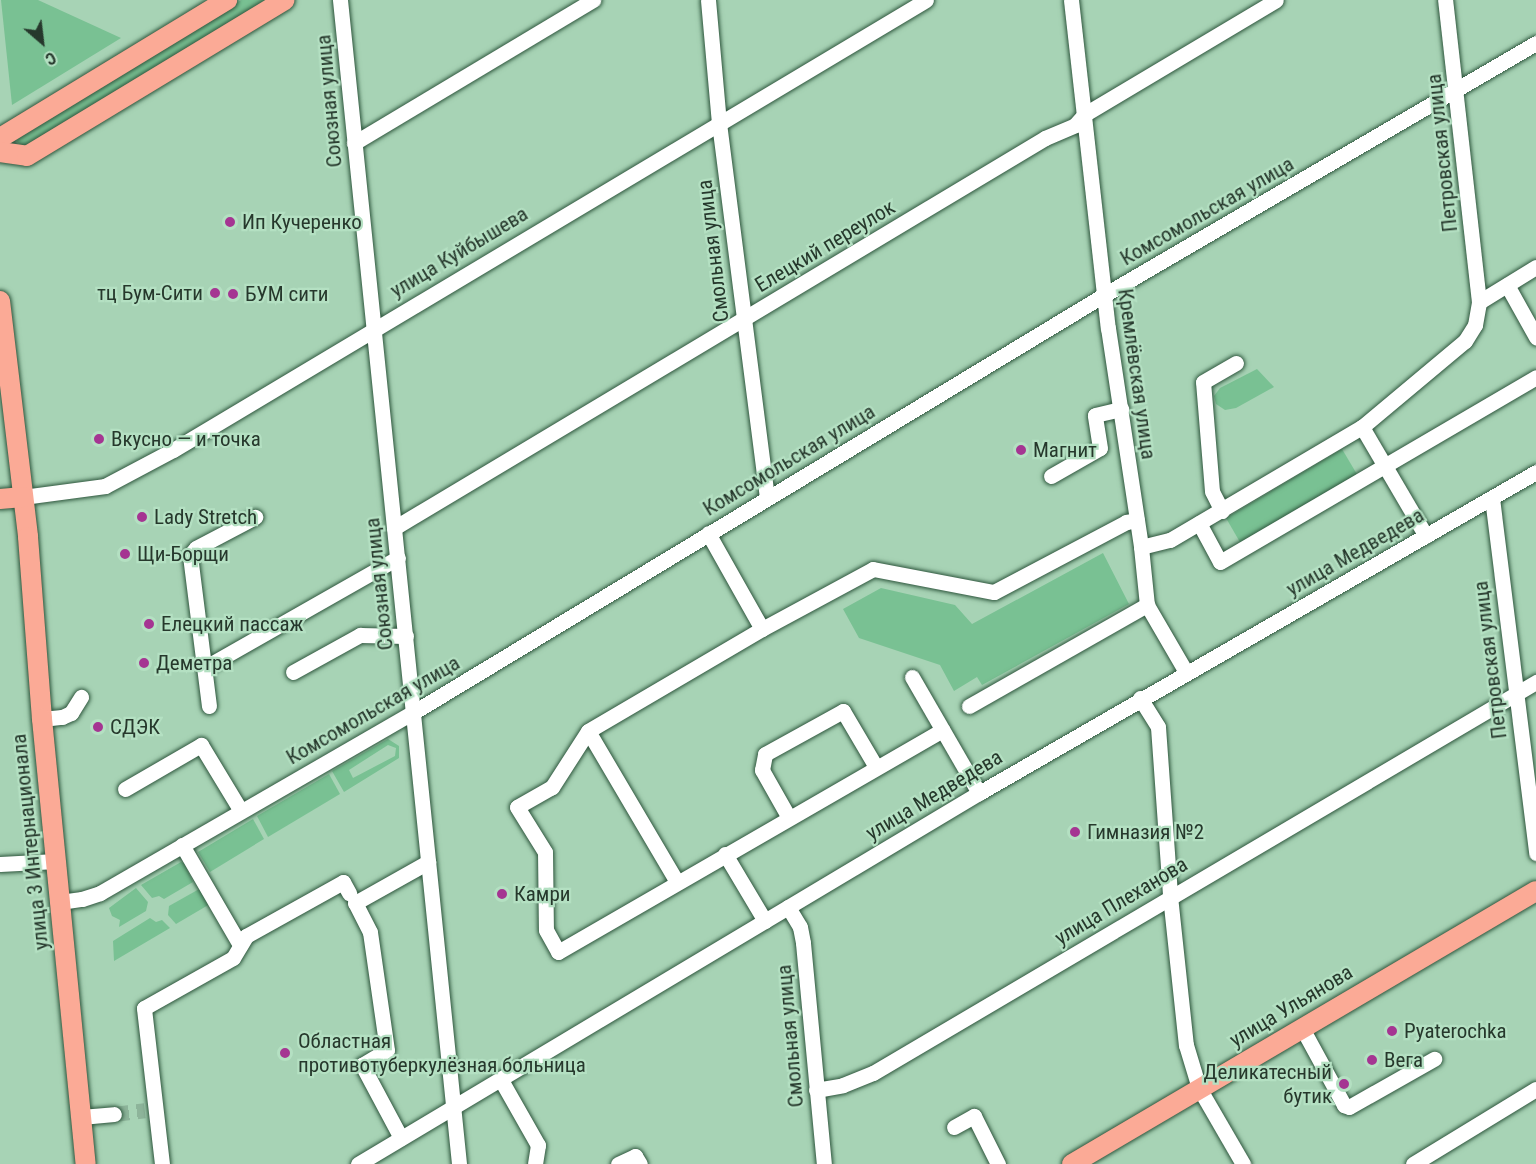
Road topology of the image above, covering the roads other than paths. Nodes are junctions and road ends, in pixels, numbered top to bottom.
1 (227, 0) edge
2 (285, 0) edge
3 (340, 0) edge
4 (593, 0) edge
5 (708, 0) edge
6 (926, 0) edge
7 (1071, 0) edge
8 (1276, 0) edge
9 (1445, 0) edge
10 (1536, 43) edge
11 (1457, 91) junction
12 (1085, 114) junction
13 (719, 123) junction
14 (0, 138) edge
15 (354, 143) junction
16 (0, 152) edge
17 (1536, 267) edge
18 (1507, 285) junction
19 (1104, 295) junction
20 (0, 300) edge
21 (1479, 302) junction
22 (742, 320) junction
23 (374, 332) junction
24 (1536, 336) edge
25 (1236, 363) dead end
26 (1536, 377) edge
27 (1121, 410) junction
28 (1362, 427) junction
29 (1385, 465) junction
30 (1536, 472) edge
31 (1051, 476) dead end
32 (23, 497) junction
33 (767, 497) junction
34 (1492, 498) junction
35 (0, 499) edge
36 (1222, 511) junction
37 (255, 517) dead end
38 (1137, 520) junction
39 (1199, 524) junction
40 (394, 528) junction
41 (708, 533) junction
42 (1426, 536) junction
43 (1141, 547) junction
44 (398, 558) junction
45 (1147, 605) junction
46 (762, 629) junction
47 (406, 636) junction
48 (204, 669) junction
49 (293, 672) dead end
50 (1186, 672) junction
51 (912, 677) dead end
52 (1536, 682) edge
53 (1515, 694) junction
54 (81, 697) dead end
55 (1140, 698) junction
56 (209, 706) dead end
57 (969, 706) dead end
58 (414, 712) junction
59 (42, 719) junction
60 (942, 730) junction
61 (588, 731) junction
62 (876, 767) junction
63 (125, 789) dead end
64 (979, 793) junction
65 (241, 811) junction
66 (788, 816) junction
67 (182, 845) junction
68 (1536, 852) edge
69 (725, 854) junction
70 (56, 861) junction
71 (428, 862) junction
72 (0, 864) edge
73 (677, 882) junction
74 (1536, 891) edge
75 (349, 893) dead end
76 (1170, 896) junction
77 (60, 902) junction
78 (788, 907) junction
79 (765, 921) junction
80 (240, 945) junction
81 (1302, 1028) junction
82 (1434, 1059) dead end
83 (501, 1080) junction
84 (1199, 1088) junction
85 (1536, 1089) edge
86 (816, 1090) junction
87 (453, 1108) junction
88 (114, 1114) tunnel mouth
89 (81, 1118) junction
90 (954, 1127) dead end
91 (401, 1138) junction
92 (86, 1164) edge
93 (162, 1164) edge
94 (358, 1164) edge
95 (459, 1164) edge
96 (535, 1164) edge
97 (618, 1164) edge
98 (640, 1164) edge
99 (824, 1164) edge
100 (998, 1164) edge
101 (1072, 1164) edge
102 (1243, 1164) edge
103 (1413, 1164) edge

1 - 14 main road
2 - 16 main road
3 - 15 street, Союзная улица
4 - 15 street
5 - 13 street, Смольная улица
6 - 13 street, улица Куйбышева
7 - 12 street, Кремлёвская улица
8 - 12 street, Елецкий переулок
9 - 11 street, Петровская улица
10 - 11 street, Комсомольская улица
11 - 19 street, Комсомольская улица
11 - 21 street, Петровская улица
12 - 19 street, Кремлёвская улица
12 - 22 street, Елецкий переулок
13 - 22 street, Смольная улица
13 - 23 street, улица Куйбышева
15 - 23 street, Союзная улица
17 - 18 street
18 - 21 street
18 - 24 street
19 - 27 street, Кремлёвская улица
19 - 33 street, Комсомольская улица
20 - 32 main road, улица 3 Интернационала
21 - 28 street
22 - 33 street, Смольная улица
22 - 40 street, Елецкий переулок
23 - 32 street, улица Куйбышева
23 - 40 street, Союзная улица
25 - 36 street
26 - 29 street
27 - 31 street
27 - 38 street, Кремлёвская улица
28 - 29 street
28 - 36 street
29 - 39 street
29 - 42 street
30 - 34 street, улица Медведева
32 - 35 main road, улица Куйбышева
32 - 59 main road, улица 3 Интернационала
33 - 41 street, Комсомольская улица
34 - 42 street, улица Медведева
34 - 53 street, Петровская улица
36 - 39 street
37 - 48 street
38 - 43 street, Кремлёвская улица
38 - 46 street
39 - 43 street
40 - 44 street, Союзная улица
41 - 46 street
41 - 58 street, Комсомольская улица
42 - 50 street, улица Медведева
43 - 45 street, Кремлёвская улица
44 - 47 street, Союзная улица
44 - 48 street
45 - 50 street, Кремлёвская улица
45 - 57 street
46 - 61 street
47 - 49 street
47 - 58 street, Союзная улица
48 - 56 street
50 - 55 street, улица Медведева
51 - 60 street
52 - 53 street, улица Плеханова
53 - 68 street, Петровская улица
53 - 76 street, улица Плеханова
54 - 59 street
55 - 64 street, улица Медведева
55 - 76 street
58 - 65 street, Комсомольская улица
58 - 71 street, Союзная улица
59 - 70 main road, улица 3 Интернационала
60 - 62 street
60 - 64 street
61 - 73 street
61 - 73 street
62 - 66 street
62 - 66 street
63 - 65 street
64 - 78 street, улица Медведева
65 - 67 street, Комсомольская улица
66 - 69 street
67 - 77 street, Комсомольская улица
67 - 80 street
69 - 73 street
69 - 79 street
70 - 72 street
70 - 77 main road, улица 3 Интернационала
71 - 87 street, Союзная улица
71 - 91 street
74 - 81 main road, улица Ульянова
75 - 80 street
76 - 84 street
76 - 86 street, улица Плеханова
77 - 89 main road, улица 3 Интернационала
78 - 79 street, улица Медведева
78 - 86 street, Смольная улица
79 - 83 street, улица Медведева
80 - 93 street
81 - 82 street
81 - 84 main road, улица Ульянова
83 - 87 street, улица Медведева
83 - 96 street
84 - 101 main road, улица Ульянова
84 - 102 street
85 - 103 street
86 - 99 street, Смольная улица
87 - 91 street, улица Медведева
87 - 95 street, Союзная улица
88 - 89 street
89 - 92 main road, улица 3 Интернационала
90 - 100 street
91 - 94 street, улица Медведева
97 - 98 street

